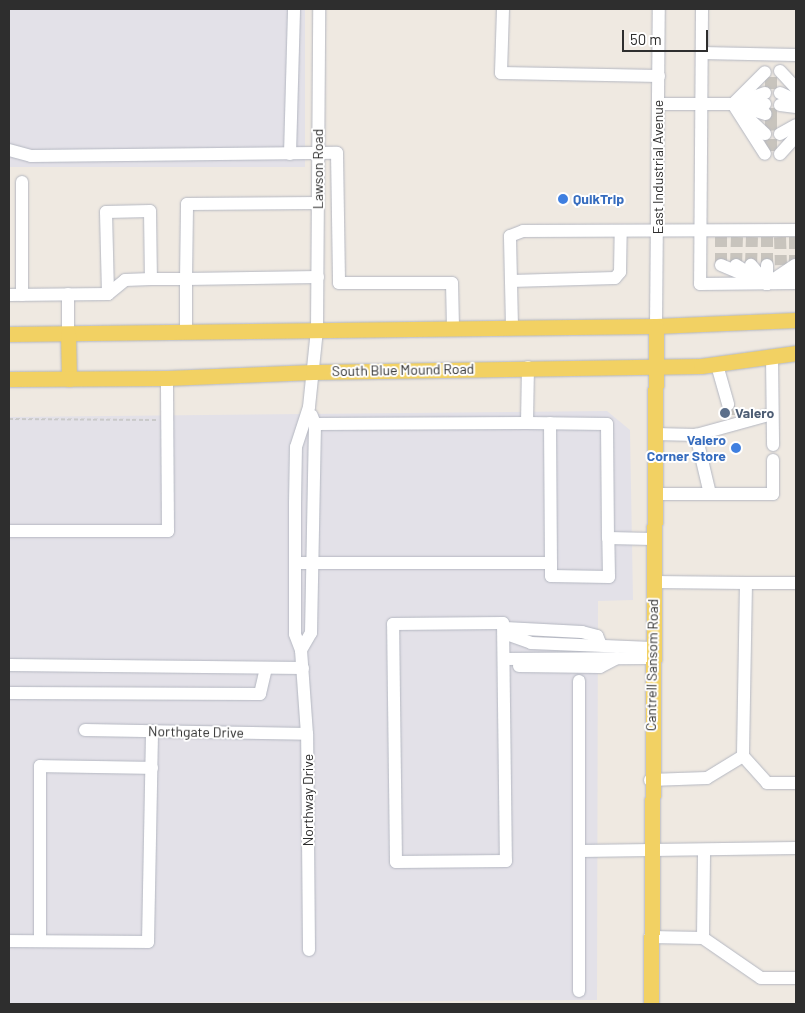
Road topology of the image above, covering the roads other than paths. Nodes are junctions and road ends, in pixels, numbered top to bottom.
1 (294, 9) edge
2 (319, 9) edge
3 (503, 9) edge
4 (659, 9) edge
5 (702, 9) edge
6 (702, 53) junction
7 (796, 55) edge
8 (659, 76) junction
9 (796, 88) edge
10 (796, 94) edge
11 (796, 100) edge
12 (702, 103) junction
13 (658, 104) junction
14 (733, 104) junction
15 (796, 107) edge
16 (796, 113) edge
17 (765, 114) junction
18 (780, 114) junction
19 (796, 119) edge
20 (796, 125) edge
21 (796, 131) edge
22 (796, 136) edge
23 (9, 150) edge
24 (290, 154) junction
25 (318, 154) junction
26 (22, 182) dead end
27 (318, 204) junction
28 (658, 230) junction
29 (700, 230) junction
30 (621, 233) junction
31 (796, 234) edge
32 (772, 235) junction
33 (721, 237) dead end
34 (737, 237) dead end
35 (752, 237) dead end
36 (721, 265) dead end
37 (736, 265) dead end
38 (751, 265) tunnel mouth
39 (767, 265) tunnel mouth
40 (781, 265) tunnel mouth
41 (796, 268) edge
42 (151, 278) junction
43 (186, 279) junction
44 (318, 280) junction
45 (511, 281) junction
46 (339, 283) junction
47 (796, 283) edge
48 (767, 284) junction
49 (68, 294) junction
50 (108, 294) junction
51 (15, 295) edge
52 (796, 320) edge
53 (512, 326) junction
54 (656, 326) junction
55 (453, 327) junction
56 (317, 329) junction
57 (186, 333) junction
58 (9, 334) edge
59 (68, 334) junction
60 (796, 353) edge
61 (772, 357) junction
62 (717, 365) junction
63 (656, 366) junction
64 (528, 368) junction
65 (313, 372) junction
66 (167, 378) junction
67 (9, 379) edge
68 (69, 379) junction
69 (728, 404) tunnel mouth
70 (309, 407) junction
71 (772, 414) junction
72 (527, 423) junction
73 (550, 423) junction
74 (315, 424) junction
75 (655, 434) junction
76 (696, 435) junction
77 (773, 445) dead end
78 (773, 460) dead end
79 (654, 494) junction
80 (710, 494) junction
81 (9, 531) edge
82 (608, 538) junction
83 (653, 539) junction
84 (295, 562) junction
85 (312, 562) junction
86 (551, 562) junction
87 (653, 582) junction
88 (746, 583) junction
89 (796, 583) edge
90 (504, 630) junction
91 (301, 650) junction
92 (652, 653) junction
93 (504, 662) junction
94 (9, 666) edge
95 (266, 668) junction
96 (303, 668) junction
97 (579, 681) dead end
98 (9, 693) edge
99 (85, 730) dead end
100 (152, 731) junction
101 (307, 734) junction
102 (743, 756) junction
103 (152, 768) junction
104 (650, 780) junction
105 (796, 784) edge
106 (796, 848) edge
107 (580, 851) junction
108 (650, 851) junction
109 (704, 852) junction
110 (650, 937) junction
111 (703, 938) junction
112 (9, 941) edge
113 (40, 941) junction
114 (309, 950) dead end
115 (796, 978) edge
116 (579, 991) dead end
117 (650, 1004) edge

1 - 24 street
2 - 25 street, Lawson Road
3 - 8 street
4 - 8 street, East Industrial Avenue
5 - 6 street
6 - 7 street
6 - 12 street
8 - 13 street, East Industrial Avenue
9 - 18 street
10 - 18 street
11 - 18 street
12 - 13 street
12 - 14 street
12 - 29 street
13 - 28 street, East Industrial Avenue
14 - 17 street
14 - 17 street
14 - 17 street
14 - 17 street
15 - 18 street
16 - 18 street
18 - 19 street
18 - 20 street
18 - 21 street
18 - 22 street
23 - 24 street
24 - 25 street
25 - 27 street, Lawson Road
25 - 46 street
26 - 51 street
27 - 43 street
27 - 44 street, Lawson Road
28 - 29 street
28 - 30 street
28 - 54 street, East Industrial Avenue
29 - 32 street
29 - 48 street
30 - 45 street
30 - 45 street
31 - 32 street
32 - 33 street
32 - 34 street
32 - 35 street
36 - 48 street
37 - 48 street
38 - 48 street
39 - 48 street
40 - 48 street
41 - 48 street
42 - 43 street
42 - 50 street
42 - 50 street
43 - 44 street
43 - 57 street
44 - 46 street
44 - 56 street, Lawson Road
45 - 53 street
46 - 55 street
47 - 48 street
49 - 50 street
49 - 51 street
49 - 59 street
52 - 54 main road
53 - 54 main road
53 - 55 main road
54 - 63 main road, Cantrell Sansom Road
55 - 56 main road
56 - 57 main road
56 - 65 street, Northway Drive
57 - 59 main road
58 - 59 main road
59 - 68 main road
60 - 61 main road, South Blue Mound Road
61 - 62 main road, South Blue Mound Road
61 - 71 street
62 - 63 main road, South Blue Mound Road
62 - 69 street
63 - 64 main road, South Blue Mound Road
63 - 75 main road, Cantrell Sansom Road
64 - 65 main road, South Blue Mound Road
64 - 72 street
65 - 66 main road, South Blue Mound Road
65 - 70 street, Northway Drive
66 - 68 main road, South Blue Mound Road
66 - 81 street
67 - 68 main road, South Blue Mound Road
70 - 74 street, Northway Drive
70 - 84 street, Northway Drive
71 - 76 street
71 - 77 street
72 - 73 street
72 - 74 street
73 - 82 street
73 - 86 street
74 - 85 street, Northway Drive
75 - 76 street
75 - 79 main road, Cantrell Sansom Road
76 - 80 street
78 - 80 street
79 - 80 street
79 - 83 main road, Cantrell Sansom Road
82 - 83 street
82 - 86 street
83 - 87 main road, Cantrell Sansom Road
84 - 85 street
84 - 91 street, Northway Drive
85 - 86 street
85 - 91 street, Northway Drive
87 - 88 street
87 - 92 main road, Cantrell Sansom Road
88 - 89 street
88 - 102 street
90 - 92 street
90 - 93 street
90 - 93 street
91 - 96 street, Northway Drive
92 - 93 street
92 - 104 main road, Cantrell Sansom Road
94 - 95 street
95 - 96 street
95 - 98 street
96 - 101 street, Northway Drive
97 - 107 street
99 - 100 street, Northgate Drive
100 - 101 street, Northgate Drive
100 - 103 street
101 - 114 street, Northway Drive
102 - 104 street
102 - 105 street
103 - 113 street
103 - 113 street
104 - 108 main road, Cantrell Sansom Road
106 - 109 street
107 - 108 street
107 - 116 street
108 - 109 street
108 - 110 main road, Cantrell Sansom Road
109 - 111 street
110 - 111 street
110 - 117 main road, Cantrell Sansom Road
111 - 115 street
112 - 113 street

